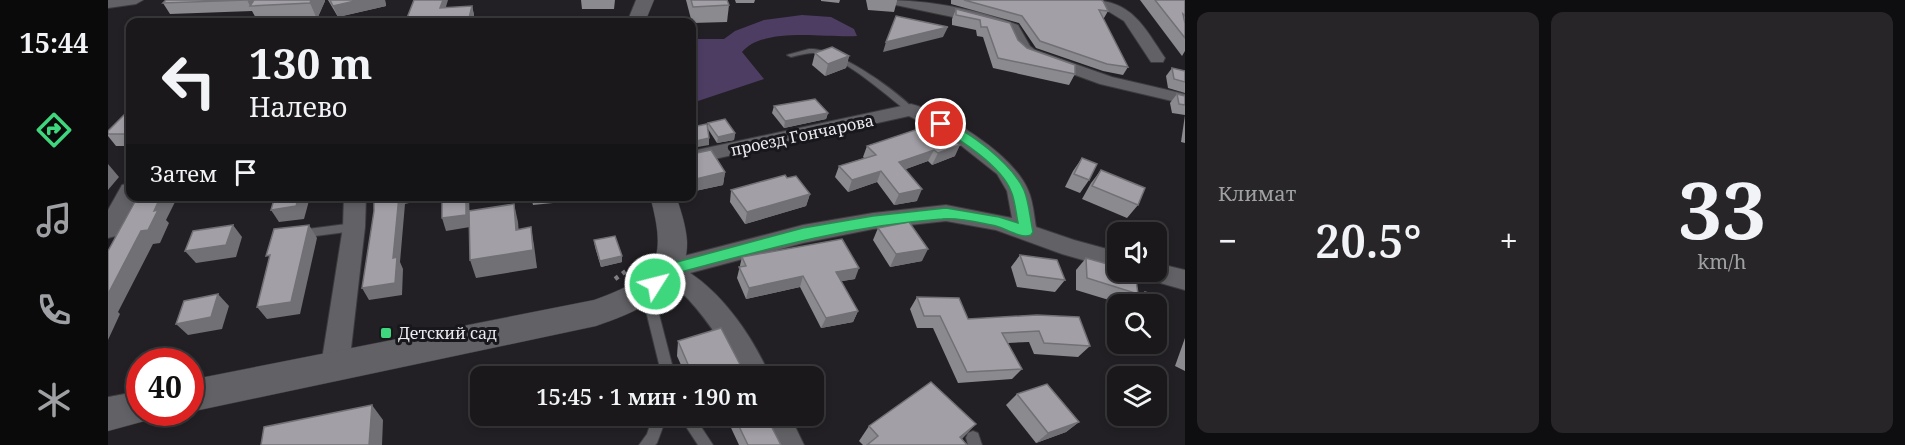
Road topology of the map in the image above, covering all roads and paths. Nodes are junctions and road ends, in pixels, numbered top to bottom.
1 (136, 0) edge
2 (645, 0) edge
3 (891, 0) edge
4 (1097, 0) edge
5 (112, 5) edge
6 (638, 18) edge
7 (791, 55) dead end
8 (1157, 58) dead end
9 (1185, 99) edge
10 (911, 110) junction
11 (696, 157) edge
12 (126, 197) edge
13 (355, 201) edge
14 (664, 201) edge
15 (354, 227) junction
16 (108, 230) edge
17 (1026, 232) junction
18 (289, 235) edge
19 (1107, 258) edge
20 (1167, 275) edge
21 (1185, 280) edge
22 (656, 281) junction
23 (335, 366) junction
24 (668, 366) edge
25 (750, 366) edge
26 (204, 393) edge
27 (126, 410) edge
28 (108, 414) edge
29 (656, 426) edge
30 (693, 426) edge
31 (780, 426) edge
32 (646, 445) edge
33 (706, 445) edge
34 (789, 445) edge

1 - 5 street
2 - 6 street
3 - 9 street
4 - 8 street
7 - 10 lane
10 - 11 street, проезд Гончарова
10 - 17 street
12 - 16 street
13 - 15 street
14 - 22 street
15 - 18 lane
15 - 23 street
17 - 19 street
17 - 22 street
20 - 21 street
22 - 23 street
22 - 24 lane
22 - 25 street
23 - 26 street
27 - 28 street
29 - 32 lane
30 - 33 lane
31 - 34 street

